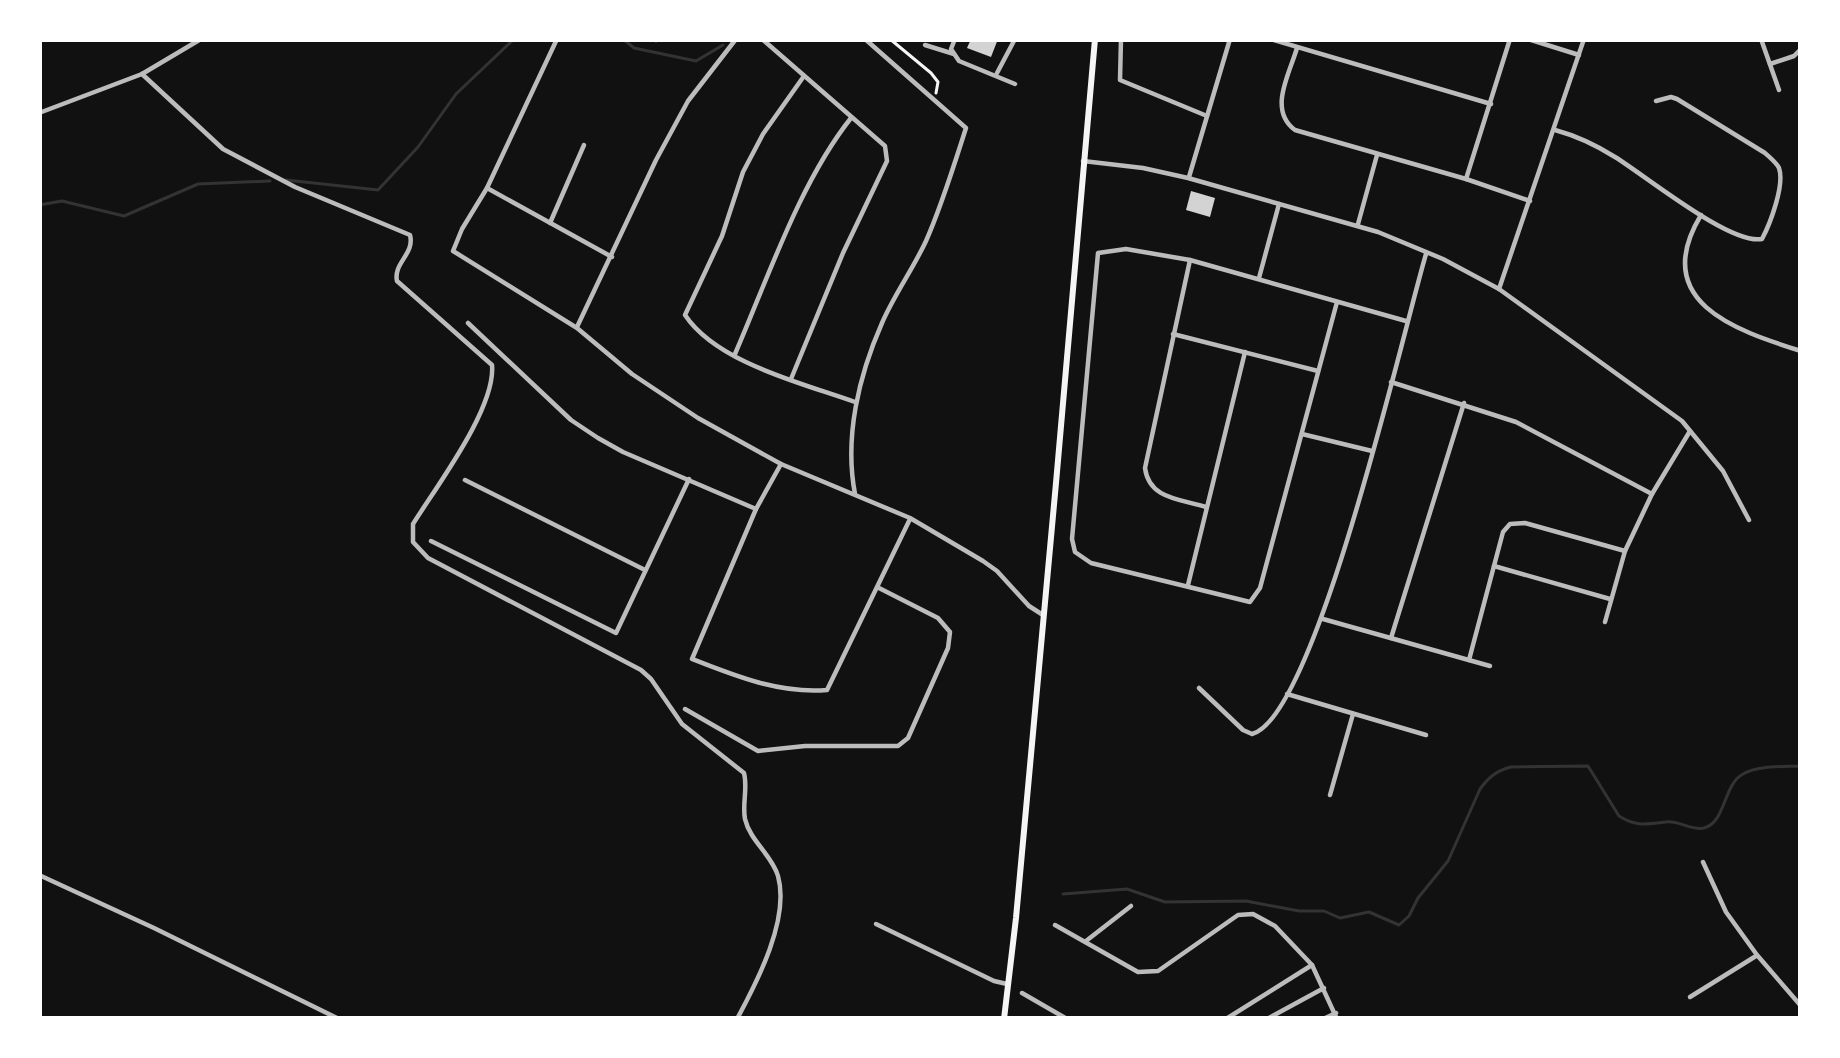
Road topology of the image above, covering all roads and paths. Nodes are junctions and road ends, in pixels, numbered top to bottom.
1 (201, 39) edge
2 (556, 39) edge
3 (736, 39) edge
4 (762, 39) edge
5 (865, 39) edge
6 (890, 39) edge
7 (955, 39) edge
8 (1015, 39) edge
9 (1095, 39) edge
10 (1120, 39) edge
11 (1230, 39) edge
12 (1270, 39) edge
13 (1510, 39) edge
14 (1528, 39) edge
15 (1584, 39) edge
16 (1761, 39) edge
17 (925, 46) dead end
18 (1297, 48) junction
19 (1801, 49) edge
20 (954, 54) junction
21 (1579, 56) junction
22 (1770, 64) junction
23 (991, 73) junction
24 (142, 74) junction
25 (804, 76) junction
26 (1016, 84) dead end
27 (1779, 90) dead end
28 (933, 98) junction
29 (1656, 101) dead end
30 (1491, 104) junction
31 (39, 113) edge
32 (1207, 116) junction
33 (851, 118) junction
34 (1555, 130) junction
35 (584, 145) dead end
36 (1378, 154) junction
37 (1083, 161) junction
38 (1188, 178) junction
39 (1466, 179) junction
40 (487, 188) junction
41 (1530, 201) junction
42 (1279, 204) junction
43 (1701, 215) junction
44 (550, 223) junction
45 (1357, 226) junction
46 (1426, 252) junction
47 (611, 257) junction
48 (1190, 260) junction
49 (1259, 278) junction
50 (1499, 289) junction
51 (1337, 302) junction
52 (1406, 321) junction
53 (468, 323) dead end
54 (577, 328) junction
55 (1173, 334) junction
56 (1801, 351) edge
57 (1245, 352) junction
58 (734, 356) junction
59 (1318, 371) junction
60 (791, 379) junction
61 (1390, 382) junction
62 (857, 403) junction
63 (1464, 404) junction
64 (1691, 429) junction
65 (1303, 434) junction
66 (1372, 451) junction
67 (782, 464) junction
68 (689, 479) junction
69 (465, 480) dead end
70 (855, 494) junction
71 (1652, 494) junction
72 (1206, 507) junction
73 (756, 509) junction
74 (910, 518) junction
75 (1749, 520) dead end
76 (431, 541) dead end
77 (1625, 551) junction
78 (1494, 566) junction
79 (645, 571) junction
80 (1188, 585) junction
81 (878, 588) junction
82 (1611, 599) junction
83 (1043, 615) junction
84 (1322, 619) junction
85 (1605, 622) dead end
86 (1391, 638) junction
87 (1469, 660) junction
88 (1490, 667) dead end
89 (1199, 688) dead end
90 (1287, 694) junction
91 (685, 709) dead end
92 (1353, 714) junction
93 (1426, 735) dead end
94 (1330, 796) dead end
95 (1703, 862) dead end
96 (39, 875) edge
97 (1131, 906) dead end
98 (876, 924) dead end
99 (1055, 925) dead end
100 (1086, 941) junction
101 (1757, 955) junction
102 (1312, 965) junction
103 (1008, 984) junction
104 (1324, 988) junction
105 (1022, 993) dead end
106 (1690, 997) dead end
107 (1801, 1006) edge
108 (1337, 1016) edge
109 (339, 1019) edge
110 (737, 1019) edge
111 (1004, 1019) edge
112 (1067, 1019) edge
113 (1226, 1019) edge
114 (1267, 1019) edge
115 (1323, 1019) edge

1 - 24 street
2 - 40 street
3 - 47 street
4 - 25 street
5 - 28 street
6 - 28 path
7 - 20 street
8 - 23 street
9 - 37 main road
10 - 32 street
11 - 32 street
12 - 18 street
13 - 30 street
14 - 21 street
15 - 21 street
16 - 22 street
17 - 20 street
18 - 30 street
18 - 36 street
19 - 22 street
20 - 23 street
21 - 34 street
22 - 27 street
23 - 26 street
24 - 31 street
24 - 110 street
25 - 33 street
25 - 58 street
28 - 62 street
29 - 43 street
30 - 39 street
32 - 38 street
33 - 58 street
33 - 60 street
34 - 41 street
34 - 43 street
35 - 44 street
36 - 39 street
36 - 45 street
37 - 38 street
37 - 83 main road
38 - 42 street
39 - 41 street
40 - 44 street
40 - 54 street
41 - 50 street
42 - 45 street
42 - 49 street
43 - 56 street
44 - 47 street
45 - 46 street
46 - 50 street
46 - 52 street
47 - 54 street
48 - 49 street
48 - 55 street
48 - 80 street
49 - 51 street
50 - 64 street
51 - 52 street
51 - 59 street
52 - 61 street
53 - 68 street
54 - 67 street
55 - 57 street
55 - 72 street
57 - 59 street
57 - 72 street
58 - 60 street
59 - 65 street
60 - 62 street
61 - 63 street
61 - 66 street
62 - 70 street
63 - 71 street
63 - 86 street
64 - 71 street
64 - 75 street
65 - 66 street
65 - 80 street
66 - 84 street
67 - 70 street
67 - 73 street
68 - 73 street
68 - 79 street
69 - 79 street
70 - 74 street
71 - 77 street
72 - 80 street
73 - 81 street
74 - 81 street
74 - 83 street
76 - 79 street
77 - 78 street
77 - 82 street
78 - 82 street
78 - 87 street
81 - 91 street
82 - 85 street
83 - 103 main road
84 - 86 street
84 - 90 street
86 - 87 street
87 - 88 street
89 - 90 street
90 - 92 street
92 - 93 street
92 - 94 street
95 - 101 street
96 - 109 street
97 - 100 street
98 - 103 street
99 - 100 street
100 - 102 street
101 - 106 street
101 - 107 street
102 - 104 street
102 - 113 street
103 - 111 main road
104 - 108 street
104 - 114 street
105 - 112 street
108 - 115 street

